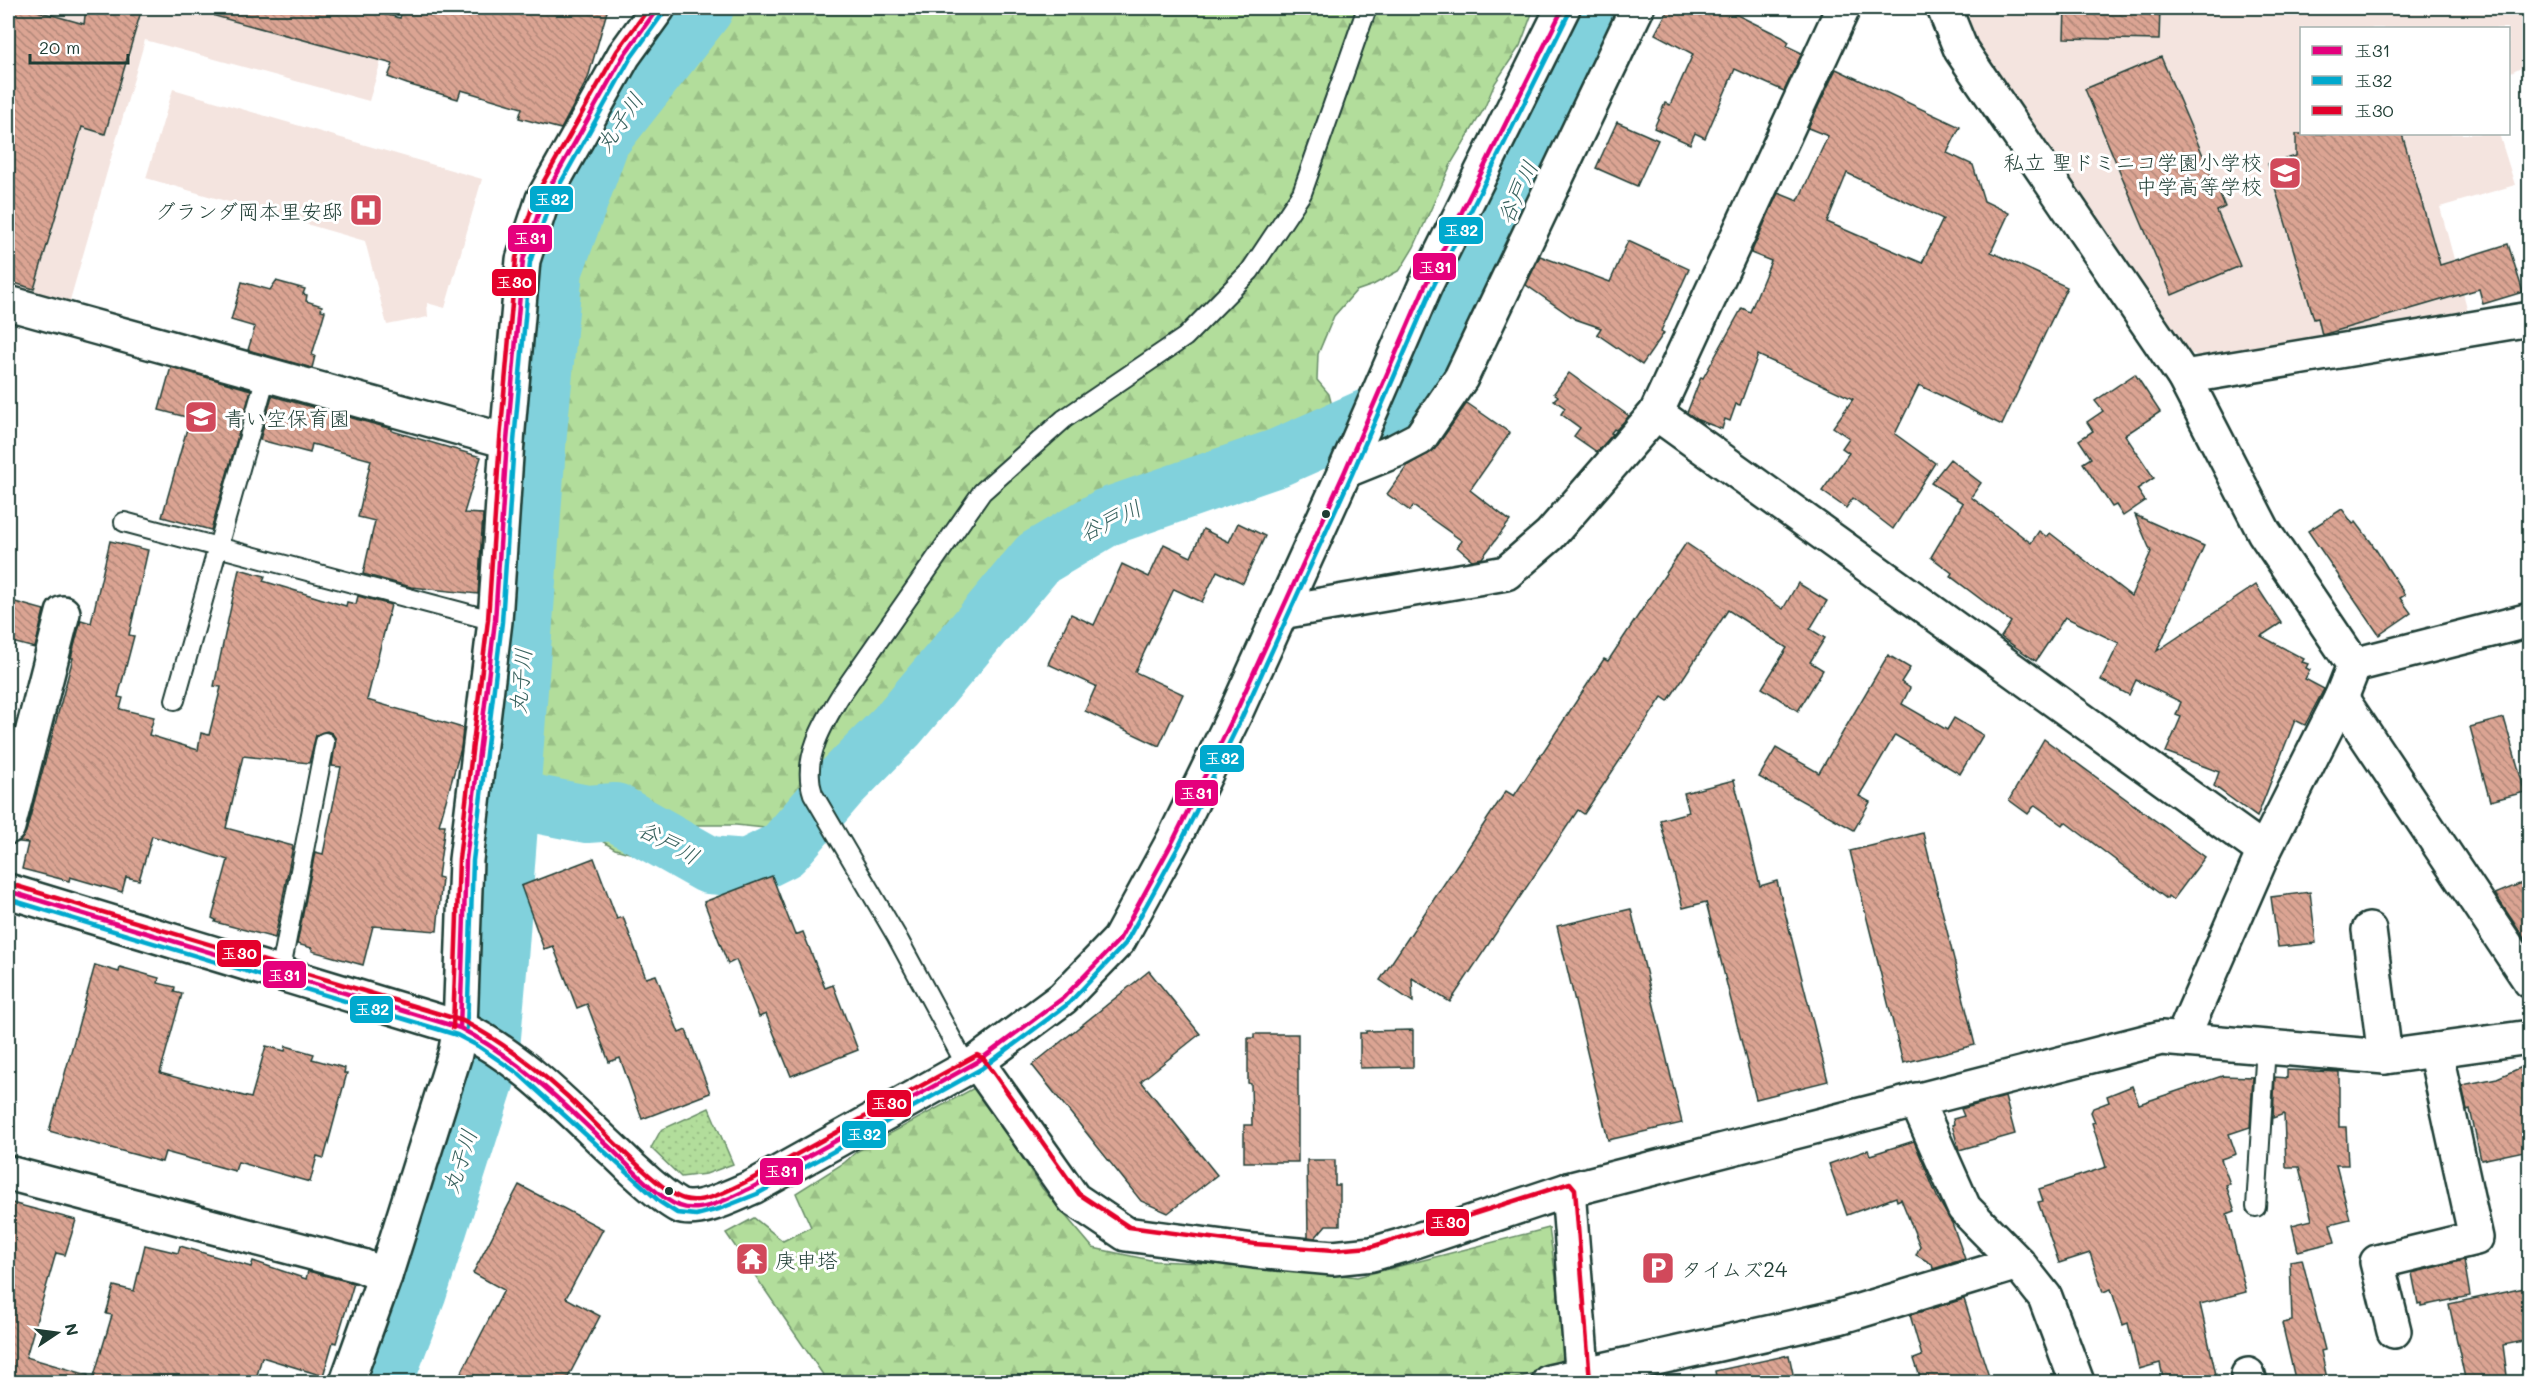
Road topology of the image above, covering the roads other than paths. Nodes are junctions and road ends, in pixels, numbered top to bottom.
1 (658, 8) edge
2 (1367, 8) edge
3 (1563, 8) edge
4 (1636, 8) edge
5 (1843, 8) edge
6 (1944, 8) edge
7 (8, 303) edge
8 (2529, 319) edge
9 (266, 376) junction
10 (2184, 377) junction
11 (1656, 414) junction
12 (507, 441) junction
13 (1345, 471) junction
14 (124, 522) dead end
15 (219, 546) junction
16 (1281, 612) junction
17 (63, 613) dead end
18 (2529, 620) edge
19 (495, 621) junction
20 (2354, 665) junction
21 (2342, 698) junction
22 (175, 700) dead end
23 (326, 742) dead end
24 (8, 827) edge
25 (2264, 851) junction
26 (8, 891) edge
27 (2369, 930) dead end
28 (280, 974) junction
29 (2529, 981) edge
30 (2529, 1037) edge
31 (480, 1039) junction
32 (2182, 1039) junction
33 (2266, 1046) junction
34 (2435, 1050) junction
35 (2385, 1057) junction
36 (972, 1065) junction
37 (1916, 1100) junction
38 (8, 1173) edge
39 (1569, 1190) junction
40 (2256, 1207) dead end
41 (2018, 1263) junction
42 (385, 1276) junction
43 (2394, 1331) dead end
44 (1582, 1378) edge
45 (347, 1383) edge
46 (1549, 1383) edge
47 (2077, 1383) edge

1 - 12 street
2 - 36 lane
3 - 13 street
4 - 13 street
5 - 11 street
6 - 10 street
7 - 9 street
8 - 10 street
9 - 12 street
9 - 15 lane
10 - 20 street
11 - 16 street
11 - 25 street
12 - 19 street
13 - 16 street
14 - 15 lane
15 - 19 lane
15 - 22 lane
16 - 36 street
17 - 24 street
18 - 20 street
19 - 31 street
20 - 21 street
21 - 25 street
21 - 29 street
23 - 28 lane
25 - 32 street
26 - 28 street
27 - 35 street
28 - 31 street
30 - 34 street
31 - 36 street
31 - 42 street
32 - 33 street
32 - 37 street
33 - 35 street
33 - 40 lane
34 - 35 street
34 - 43 street
36 - 39 street
37 - 39 street
37 - 41 street
38 - 42 street
39 - 44 street
41 - 44 street
41 - 47 street
42 - 45 street
44 - 46 street

